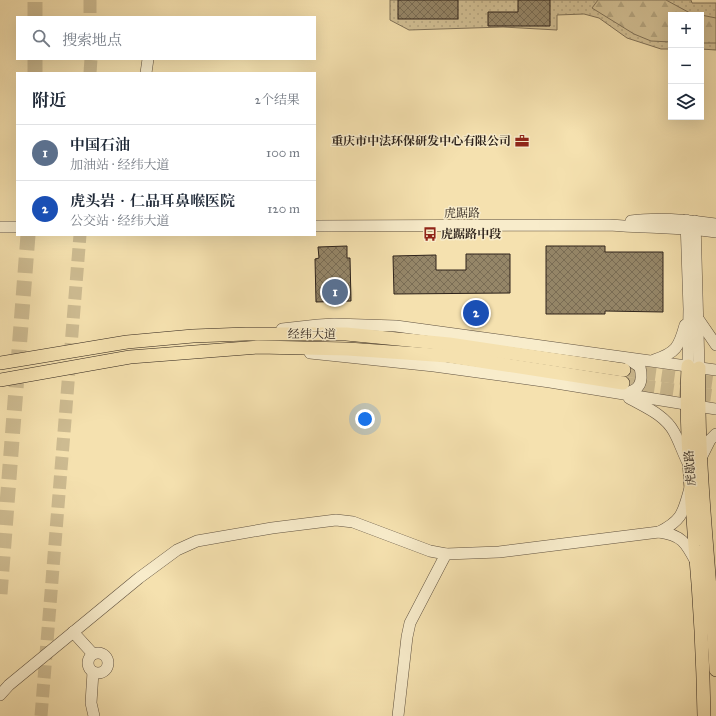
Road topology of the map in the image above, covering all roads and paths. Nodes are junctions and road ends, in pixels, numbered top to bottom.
1 (148, 60) edge
2 (146, 72) edge
3 (691, 224) junction
4 (716, 224) edge
5 (316, 226) edge
6 (0, 227) edge
7 (16, 227) edge
8 (716, 232) edge
9 (689, 309) junction
10 (698, 320) junction
11 (716, 345) edge
12 (650, 361) junction
13 (0, 363) edge
14 (693, 367) junction
15 (716, 370) edge
16 (624, 376) junction
17 (0, 380) edge
18 (692, 405) junction
19 (716, 409) edge
20 (716, 434) edge
21 (701, 458) junction
22 (689, 466) junction
23 (691, 486) junction
24 (659, 532) junction
25 (446, 554) junction
26 (697, 564) junction
27 (713, 585) edge
28 (73, 632) junction
29 (93, 654) junction
30 (716, 670) edge
31 (94, 672) junction
32 (0, 695) edge
33 (94, 716) edge
34 (398, 716) edge
35 (704, 716) edge

1 - 2 street
3 - 4 street, 虎踞路
3 - 5 street, 虎踞路
3 - 8 street, 虎踞路
3 - 9 street, 虎歇路
3 - 10 street, 虎歇路
6 - 7 street
9 - 12 street
9 - 14 street, 虎歇路
10 - 11 street
10 - 14 street, 虎歇路
12 - 14 street
12 - 16 street
13 - 16 main road, 经纬大道
14 - 15 street
14 - 18 main road, 虎歇路
16 - 17 main road, 经纬大道
16 - 18 street
16 - 22 street
18 - 19 street
18 - 21 main road, 虎歇路
18 - 22 main road, 虎歇路
20 - 21 street
21 - 27 main road, 虎歇路
22 - 23 main road, 虎歇路
23 - 24 street
23 - 26 main road, 虎歇路
24 - 25 street
24 - 26 street
25 - 28 street
25 - 34 street
26 - 35 main road, 虎歇路
27 - 30 main road, 虎歇路
28 - 29 street
28 - 32 street
29 - 31 street
29 - 31 street
31 - 33 street

